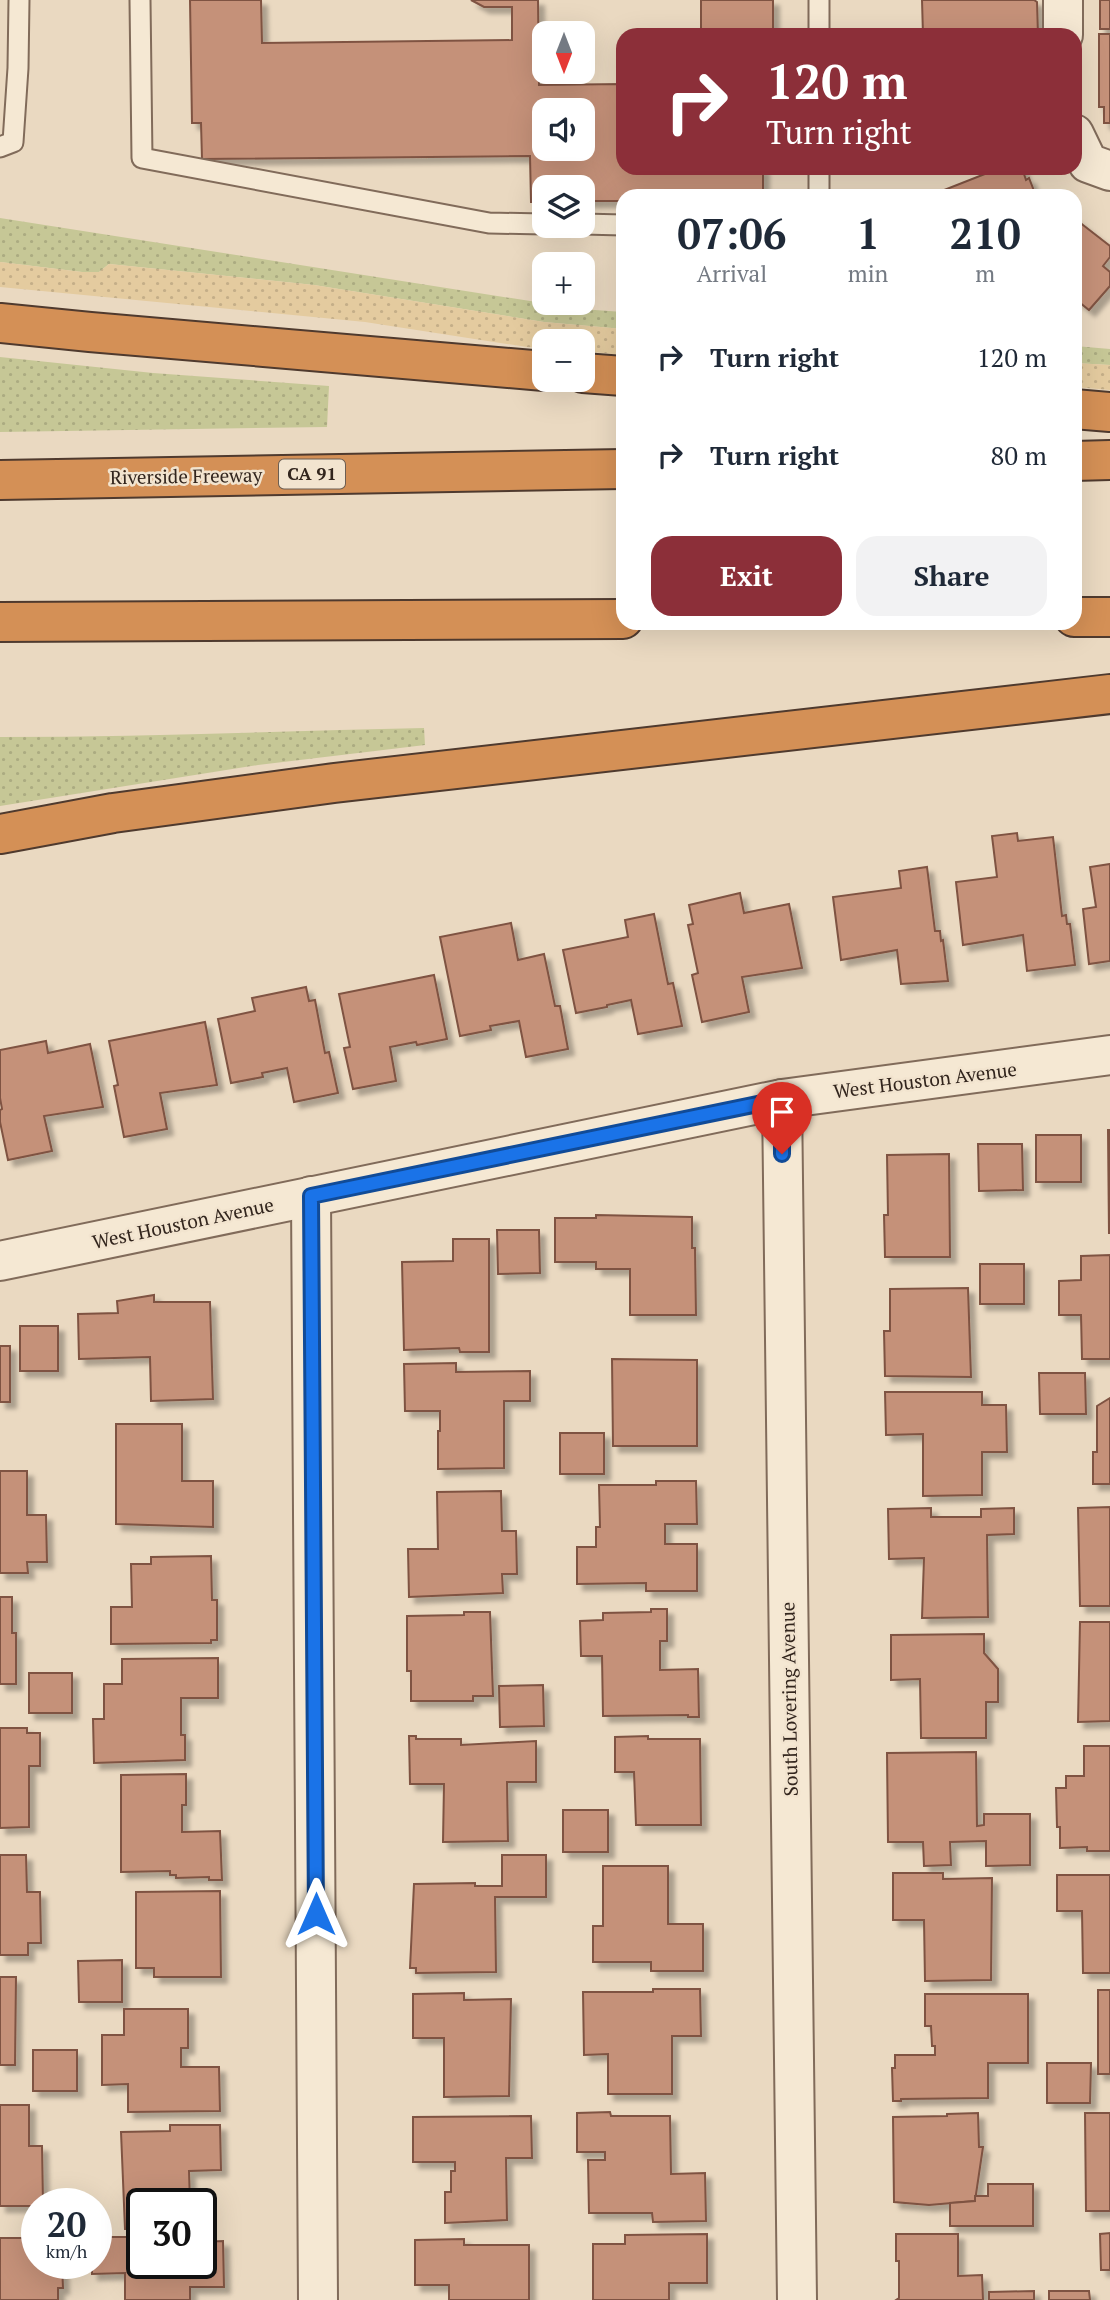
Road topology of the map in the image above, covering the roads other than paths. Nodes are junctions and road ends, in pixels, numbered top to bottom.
1 (19, 0) edge
2 (140, 0) edge
3 (819, 0) edge
4 (1063, 0) edge
5 (819, 28) edge
6 (1063, 28) edge
7 (0, 147) edge
8 (1082, 151) edge
9 (1110, 171) edge
10 (532, 224) edge
11 (595, 224) edge
12 (616, 225) edge
13 (0, 323) edge
14 (532, 370) edge
15 (595, 374) edge
16 (616, 375) edge
17 (1082, 410) edge
18 (1110, 412) edge
19 (1110, 460) edge
20 (1082, 461) edge
21 (616, 469) edge
22 (0, 480) edge
23 (1082, 617) edge
24 (1110, 617) edge
25 (616, 619) edge
26 (0, 622) edge
27 (1110, 694) edge
28 (0, 834) edge
29 (1110, 1055) edge
30 (782, 1099) junction
31 (311, 1196) junction
32 (0, 1261) edge
33 (318, 2300) edge
34 (797, 2300) edge

1 - 7 lane
2 - 10 lane
3 - 5 lane
4 - 6 street
8 - 9 street
11 - 12 lane
13 - 14 highway
15 - 16 highway
17 - 18 highway
19 - 20 highway
21 - 22 highway, Riverside Freeway / CA 91
23 - 24 highway
25 - 26 highway
27 - 28 highway
29 - 30 street, West Houston Avenue
30 - 31 street, West Houston Avenue
30 - 34 street, South Lovering Avenue
31 - 32 street, West Houston Avenue
31 - 33 street

